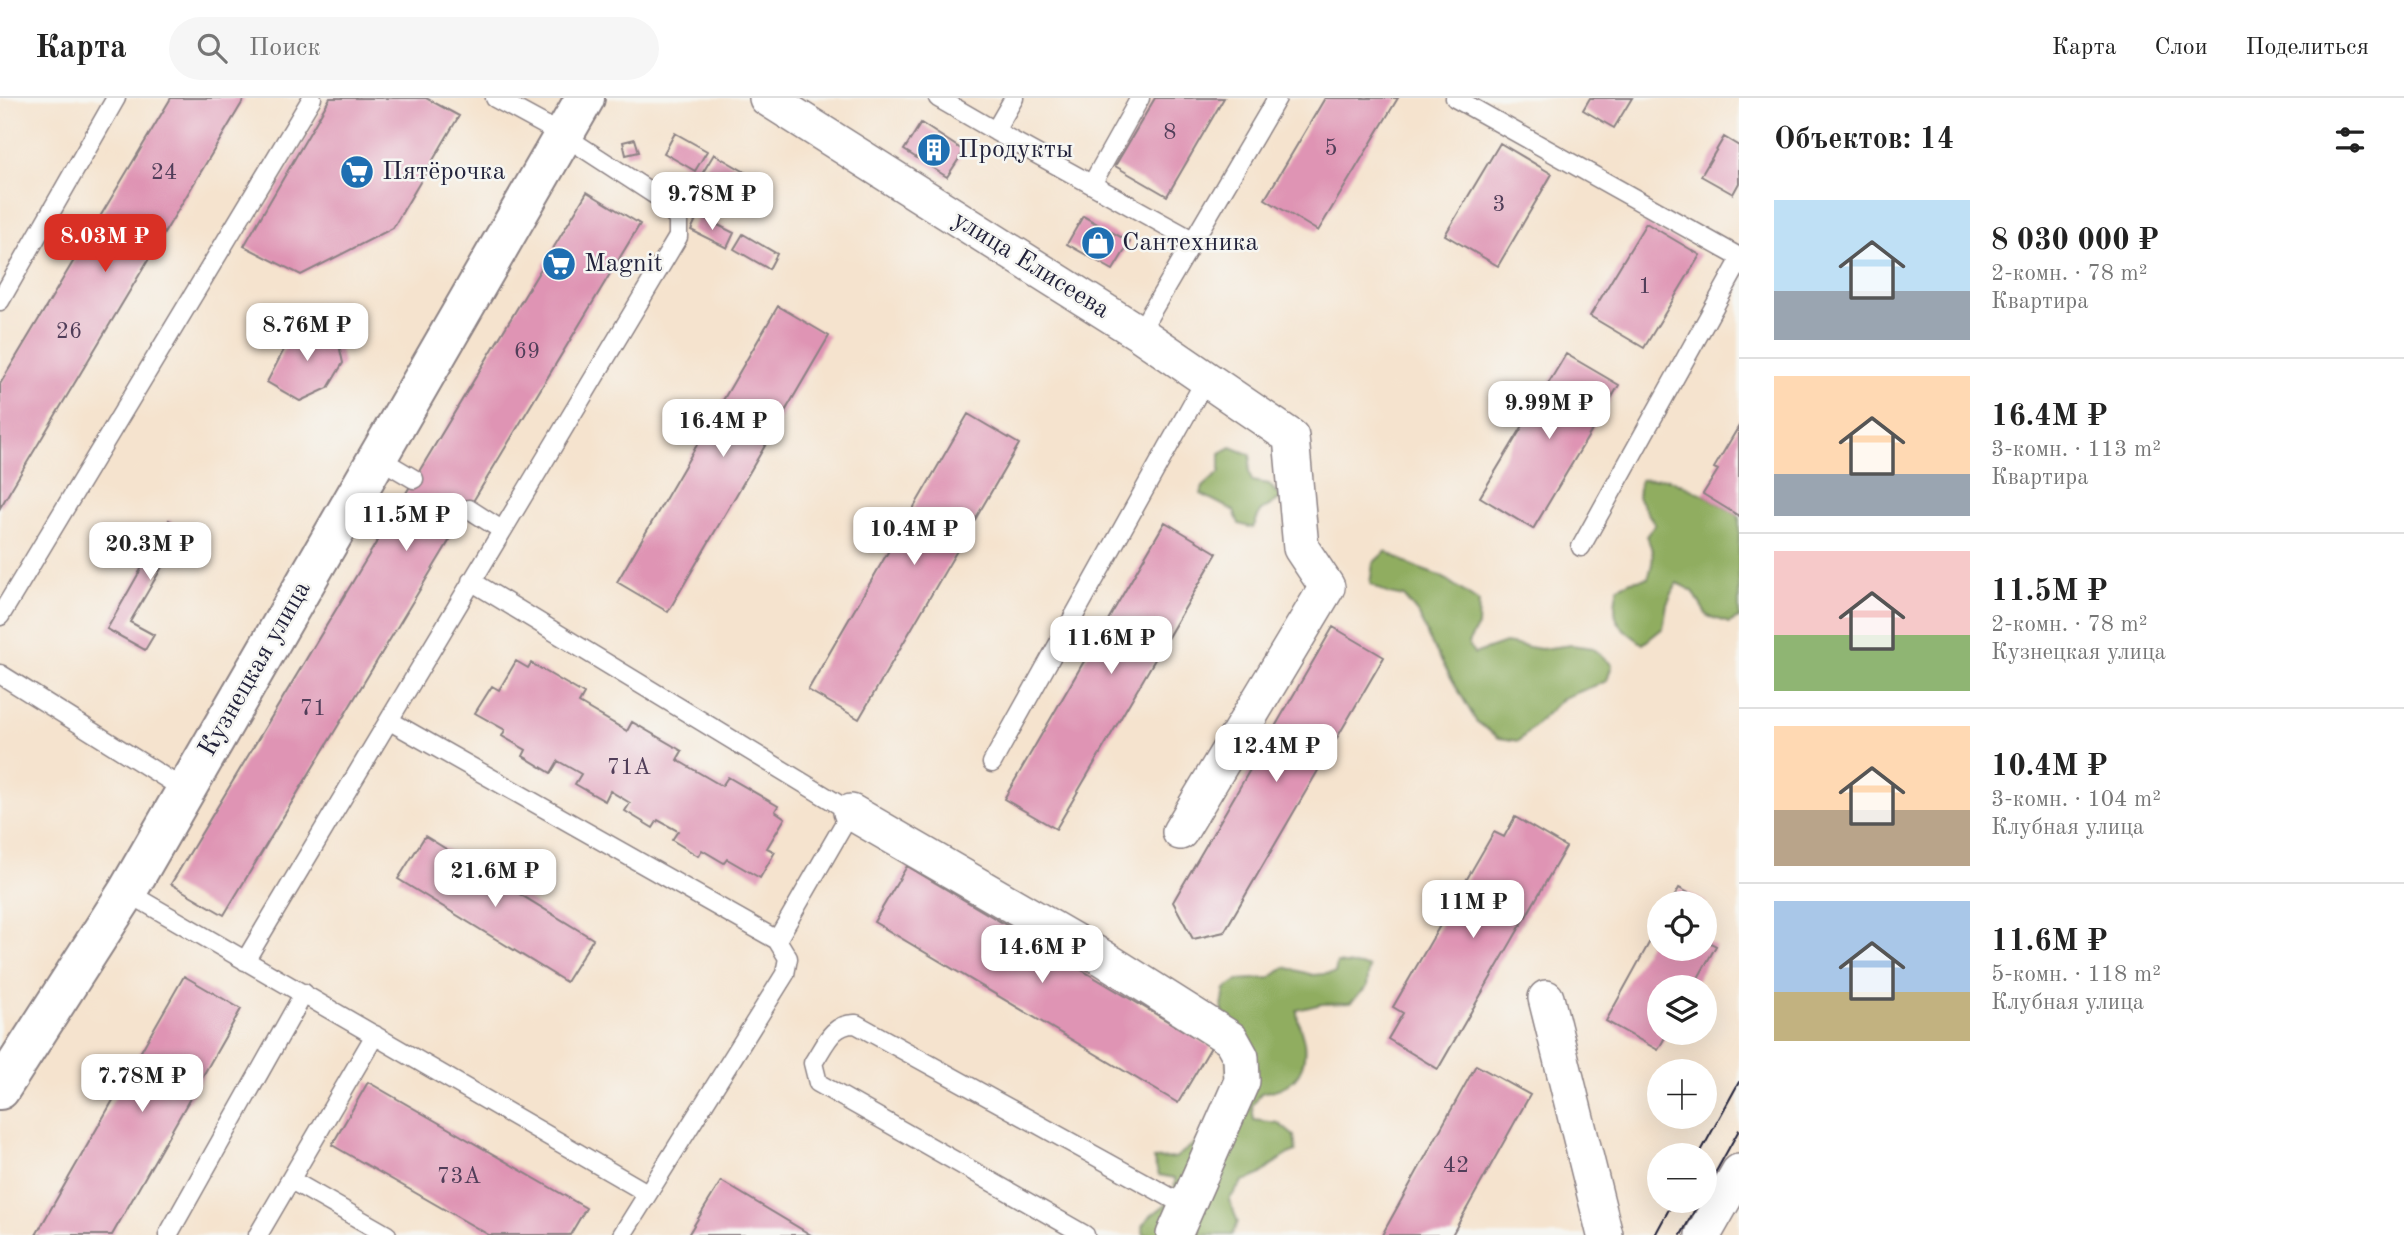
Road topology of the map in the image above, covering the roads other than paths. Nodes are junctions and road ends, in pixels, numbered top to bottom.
1 (116, 98) edge
2 (312, 98) edge
3 (495, 98) edge
4 (585, 98) edge
5 (767, 98) edge
6 (938, 98) edge
7 (1014, 98) edge
8 (1140, 98) edge
9 (1277, 98) edge
10 (1455, 98) edge
11 (995, 131) junction
12 (563, 135) junction
13 (1092, 184) junction
14 (1194, 241) junction
15 (1739, 257) edge
16 (1739, 262) edge
17 (0, 301) edge
18 (1139, 333) junction
19 (1206, 379) junction
20 (377, 457) junction
21 (414, 479) dead end
22 (469, 509) dead end
23 (500, 529) junction
24 (1581, 547) dead end
25 (471, 581) junction
26 (0, 615) edge
27 (0, 674) edge
28 (390, 720) junction
29 (992, 763) dead end
30 (185, 790) junction
31 (851, 813) junction
32 (1180, 832) dead end
33 (127, 892) junction
34 (777, 940) junction
35 (245, 961) junction
36 (304, 993) junction
37 (1546, 998) dead end
38 (375, 1035) junction
39 (0, 1090) edge
40 (1739, 1172) edge
41 (291, 1180) junction
42 (646, 1194) junction
43 (1180, 1220) edge
44 (167, 1235) edge
45 (258, 1235) edge
46 (387, 1235) edge
47 (622, 1235) edge
48 (1084, 1235) edge
49 (1605, 1235) edge
50 (1703, 1235) edge

1 - 17 lane
2 - 26 lane
3 - 12 lane
4 - 12 street, Кузнецкая улица
5 - 18 street, улица Елисеева
6 - 11 lane
7 - 11 lane
8 - 13 lane
9 - 14 lane
10 - 15 lane
11 - 13 lane
12 - 20 street, Кузнецкая улица
12 - 23 lane
13 - 14 lane
14 - 18 lane
16 - 24 lane
18 - 19 street, улица Елисеева
19 - 29 lane
19 - 32 street, улица Елисеева
20 - 21 lane
20 - 30 street, Кузнецкая улица
22 - 23 lane
23 - 25 lane
25 - 28 lane
25 - 31 lane
27 - 30 lane
28 - 34 lane
28 - 35 lane
30 - 33 street, Кузнецкая улица
31 - 34 lane
31 - 43 street
33 - 35 lane
33 - 39 street, Кузнецкая улица
34 - 42 lane
35 - 36 lane
36 - 38 lane
36 - 44 lane
37 - 49 street
38 - 41 lane
38 - 42 lane
40 - 50 street
41 - 45 lane
41 - 46 lane
42 - 47 lane
43 - 48 lane

